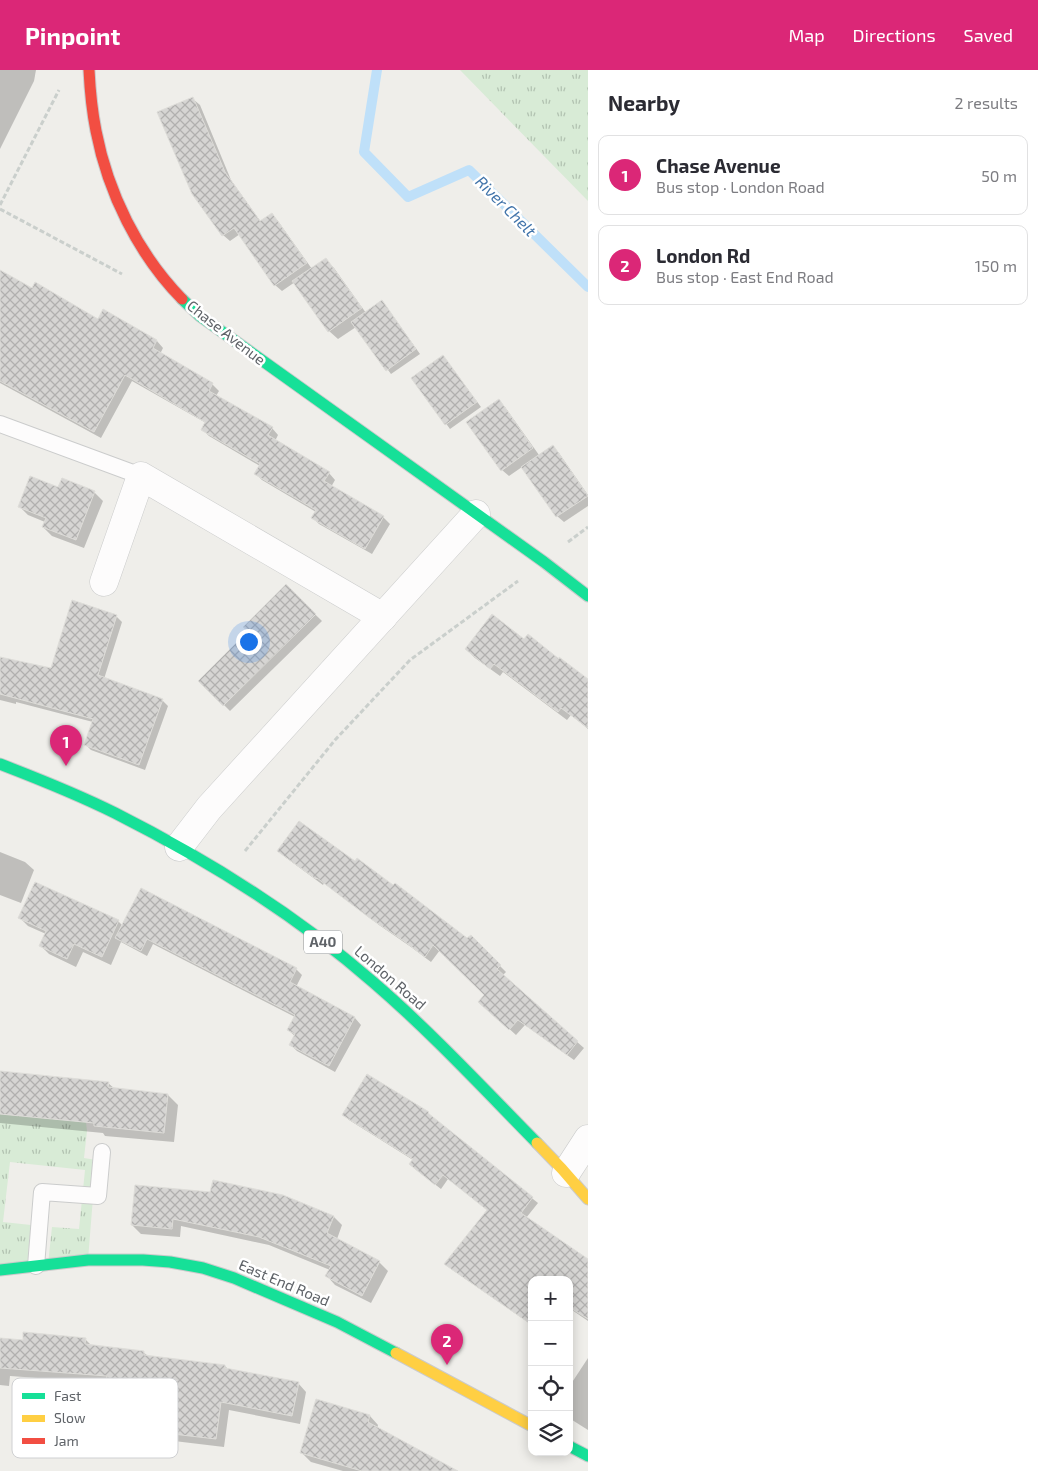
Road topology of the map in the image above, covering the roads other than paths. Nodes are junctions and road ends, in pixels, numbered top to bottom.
1 (89, 70) edge
2 (0, 424) edge
3 (141, 476) junction
4 (476, 514) junction
5 (104, 582) dead end
6 (588, 596) edge
7 (382, 617) junction
8 (0, 764) edge
9 (179, 847) junction
10 (588, 1139) edge
11 (102, 1152) dead end
12 (566, 1173) junction
13 (588, 1199) edge
14 (36, 1266) junction
15 (0, 1270) edge
16 (528, 1424) edge
17 (573, 1448) edge
18 (588, 1456) edge

1 - 4 main road, Chase Avenue
2 - 3 lane
3 - 5 street
3 - 7 street
4 - 6 main road, Chase Avenue
4 - 7 street
7 - 9 street
8 - 9 main road, London Road / A40
9 - 12 main road, London Road / A40
10 - 12 street
11 - 14 lane
12 - 13 main road, London Road / A40
14 - 15 main road, East End Road
14 - 16 main road, East End Road
17 - 18 main road

